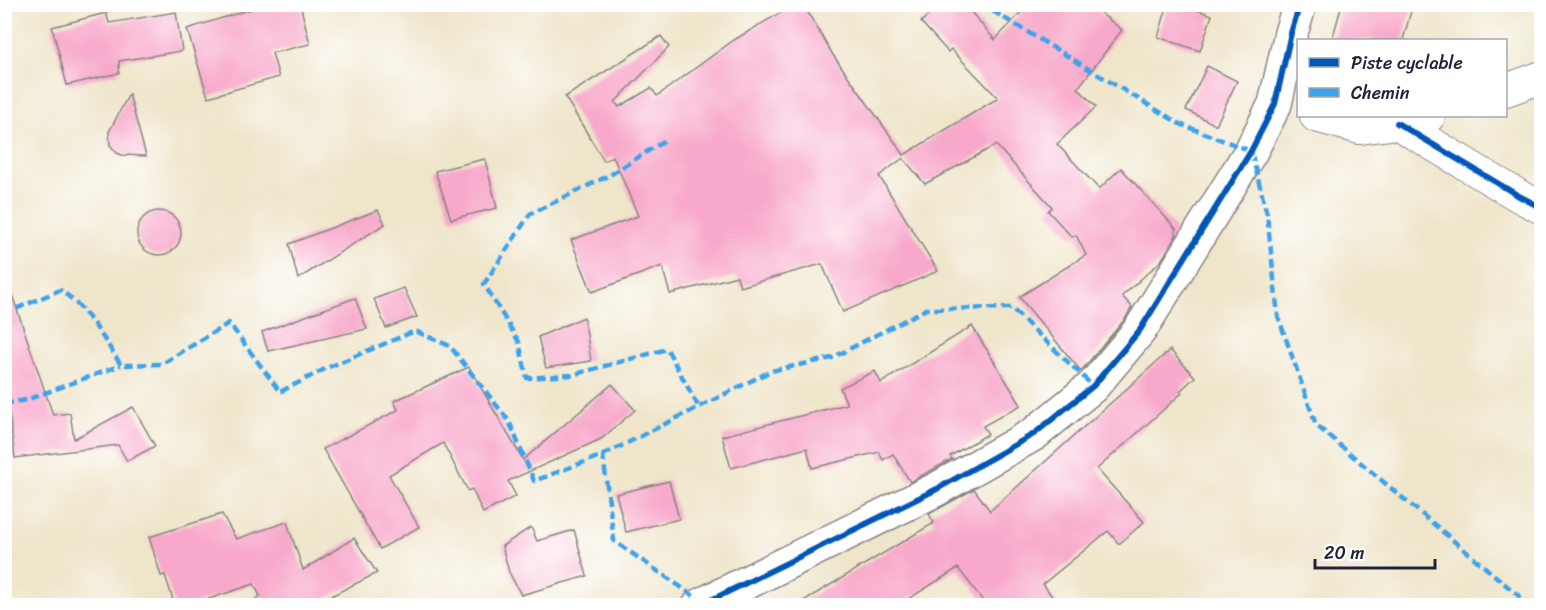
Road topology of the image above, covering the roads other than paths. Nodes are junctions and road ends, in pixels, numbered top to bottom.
1 (1300, 4) edge
2 (1542, 77) edge
3 (1507, 90) edge
4 (1287, 107) edge
5 (1320, 117) edge
6 (1424, 117) edge
7 (1397, 123) junction
8 (1542, 208) edge
9 (702, 605) edge

1 - 4 street
2 - 3 street
4 - 9 street
5 - 7 street
6 - 7 street
7 - 8 street

